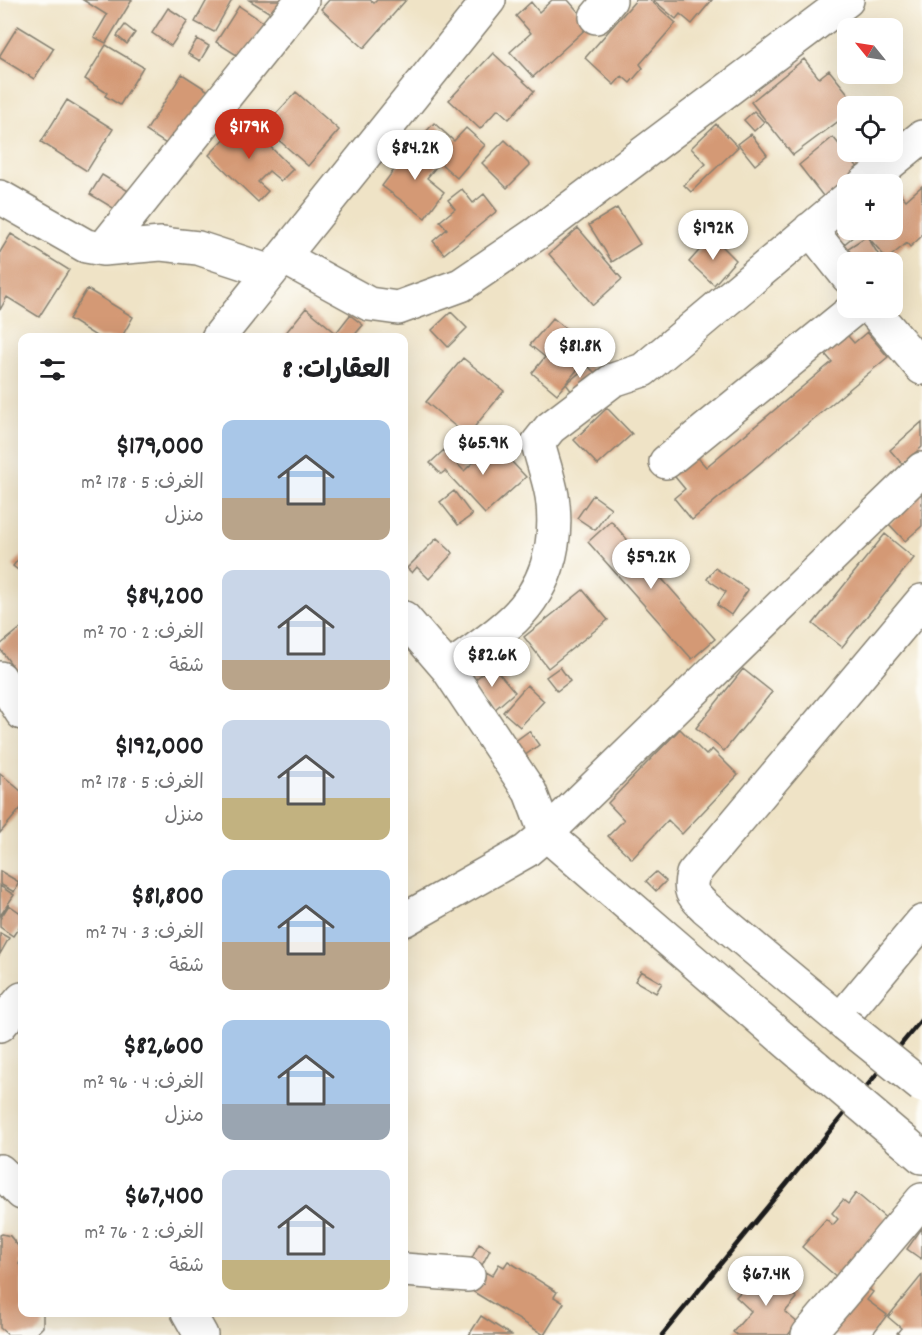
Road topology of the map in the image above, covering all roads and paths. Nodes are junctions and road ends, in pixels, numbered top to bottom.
1 (302, 0) edge
2 (489, 0) edge
3 (847, 0) edge
4 (922, 137) edge
5 (876, 174) edge
6 (0, 197) edge
7 (837, 207) edge
8 (810, 229) junction
9 (104, 249) junction
10 (837, 263) edge
11 (277, 265) junction
12 (843, 318) edge
13 (880, 318) edge
14 (222, 333) edge
15 (922, 368) edge
16 (666, 462) dead end
17 (922, 469) edge
18 (922, 601) edge
19 (408, 623) edge
20 (448, 669) junction
21 (0, 678) edge
22 (18, 707) edge
23 (546, 834) junction
24 (408, 913) edge
25 (922, 922) edge
26 (18, 1004) edge
27 (843, 1022) junction
28 (0, 1025) edge
29 (922, 1086) edge
30 (912, 1148) edge
31 (0, 1171) edge
32 (18, 1189) edge
33 (922, 1200) edge
34 (408, 1270) edge
35 (468, 1275) dead end
36 (191, 1317) edge
37 (201, 1335) edge
38 (808, 1335) edge

1 - 9 street
2 - 11 street
3 - 11 street
4 - 5 street
6 - 9 street
7 - 8 street
8 - 10 street
8 - 20 street
9 - 11 street
11 - 14 street
12 - 16 street
13 - 15 street
17 - 23 street
18 - 27 street
19 - 20 street
20 - 23 street
21 - 22 street
23 - 24 street
23 - 30 street, bridge
25 - 27 street
26 - 28 street
27 - 29 street, bridge
31 - 32 street
33 - 38 street
34 - 35 street
36 - 37 street

